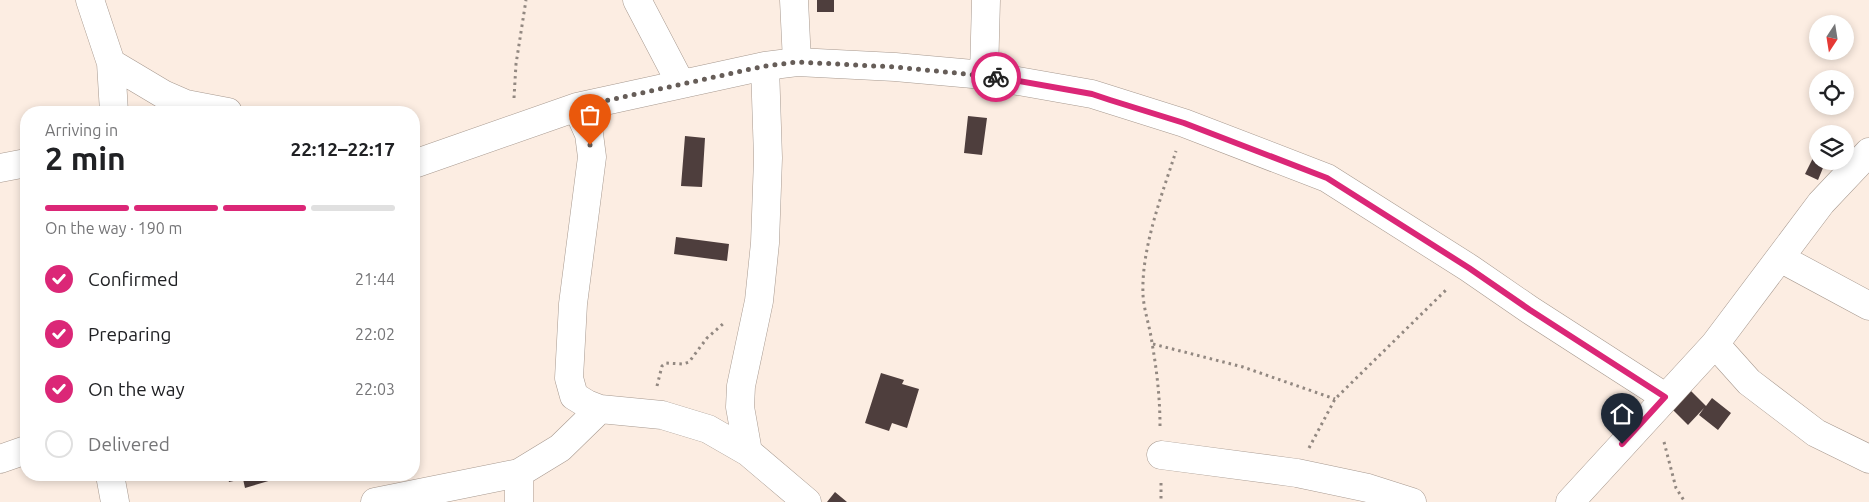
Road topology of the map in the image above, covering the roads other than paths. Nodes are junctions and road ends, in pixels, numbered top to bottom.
1 (90, 0) edge
2 (637, 0) edge
3 (794, 0) edge
4 (986, 0) edge
5 (797, 62) junction
6 (111, 63) junction
7 (765, 66) junction
8 (984, 75) junction
9 (681, 84) junction
10 (114, 106) edge
11 (196, 106) edge
12 (577, 107) junction
13 (1869, 152) edge
14 (420, 162) edge
15 (20, 164) edge
16 (0, 168) edge
17 (1780, 258) junction
18 (1869, 306) edge
19 (1715, 344) junction
20 (1663, 399) junction
21 (600, 409) junction
22 (20, 452) edge
23 (748, 452) junction
24 (1161, 454) road end
25 (0, 459) edge
26 (1869, 459) edge
27 (519, 473) junction
28 (111, 481) edge
29 (115, 502) edge
30 (375, 502) edge
31 (520, 502) edge
32 (807, 502) edge
33 (1412, 502) edge
34 (1570, 502) edge

1 - 6 street
2 - 9 street
3 - 5 street
4 - 8 street
5 - 7 street
5 - 8 street
6 - 10 street
6 - 11 street
7 - 9 street
7 - 23 street
8 - 20 street
9 - 12 street
12 - 14 street
12 - 21 street
13 - 17 street
15 - 16 street
17 - 18 street
17 - 19 street
19 - 20 street
19 - 26 street
20 - 34 street
21 - 23 street
21 - 27 street
22 - 25 street
23 - 32 street
24 - 33 street
27 - 30 street
27 - 31 street
28 - 29 street

